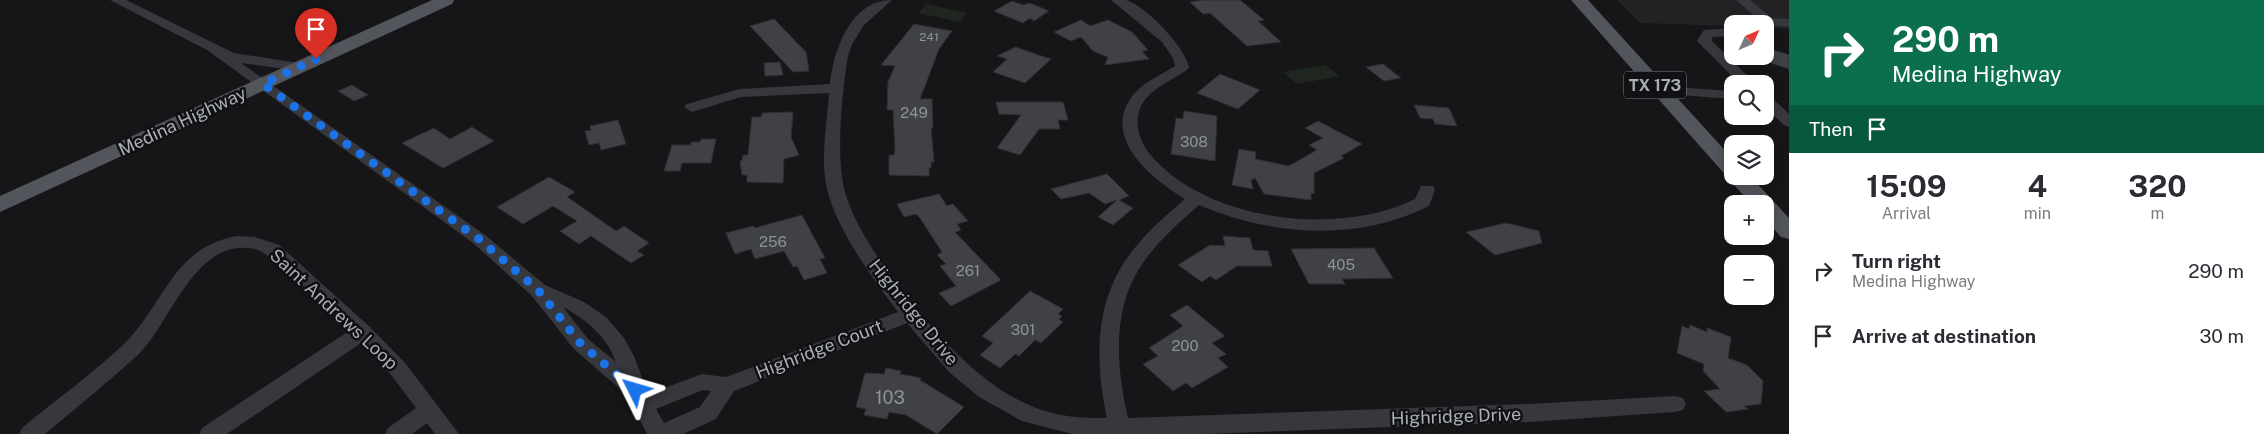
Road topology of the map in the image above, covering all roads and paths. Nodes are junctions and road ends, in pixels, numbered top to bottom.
1 (116, 0) edge
2 (446, 0) edge
3 (886, 0) edge
4 (1117, 0) edge
5 (1579, 0) edge
6 (1742, 0) edge
7 (1789, 23) edge
8 (1724, 32) edge
9 (1774, 34) edge
10 (1789, 35) edge
11 (214, 50) junction
12 (1724, 60) edge
13 (1730, 65) edge
14 (300, 67) junction
15 (1740, 75) edge
16 (263, 84) junction
17 (836, 88) junction
18 (1659, 90) junction
19 (1724, 94) edge
20 (692, 108) dead end
21 (1774, 108) edge
22 (1789, 122) edge
23 (1724, 161) edge
24 (1746, 185) edge
25 (1428, 190) dead end
26 (1755, 195) edge
27 (1197, 197) junction
28 (0, 205) edge
29 (1774, 216) edge
30 (1789, 232) edge
31 (538, 290) junction
32 (911, 314) junction
33 (363, 332) junction
34 (727, 385) junction
35 (640, 397) junction
36 (1675, 404) dead end
37 (429, 410) junction
38 (1120, 431) edge
39 (30, 434) edge
40 (210, 434) edge
41 (396, 434) edge
42 (448, 434) edge
43 (660, 434) edge

1 - 11 street
2 - 14 main road, Medina Highway
3 - 17 street, Highridge Drive
4 - 27 street
5 - 18 main road, TX 173
6 - 7 street
8 - 12 street
9 - 10 street
11 - 14 street
11 - 16 street
13 - 15 street
14 - 16 main road, Medina Highway
16 - 28 main road, Medina Highway
16 - 31 street
17 - 20 street
17 - 32 street, Highridge Drive
18 - 19 street
18 - 23 main road, TX 173
21 - 22 street
24 - 26 main road
25 - 27 street
27 - 38 street
29 - 30 main road
31 - 35 street
31 - 35 street
32 - 34 street, Highridge Court
32 - 38 street, Highridge Drive
33 - 37 street, Saint Andrews Loop
33 - 39 street, Saint Andrews Loop
33 - 40 street
34 - 35 street, Highridge Court
34 - 43 street
35 - 43 street
36 - 38 street, Highridge Drive
37 - 41 street
37 - 42 street, Saint Andrews Loop

